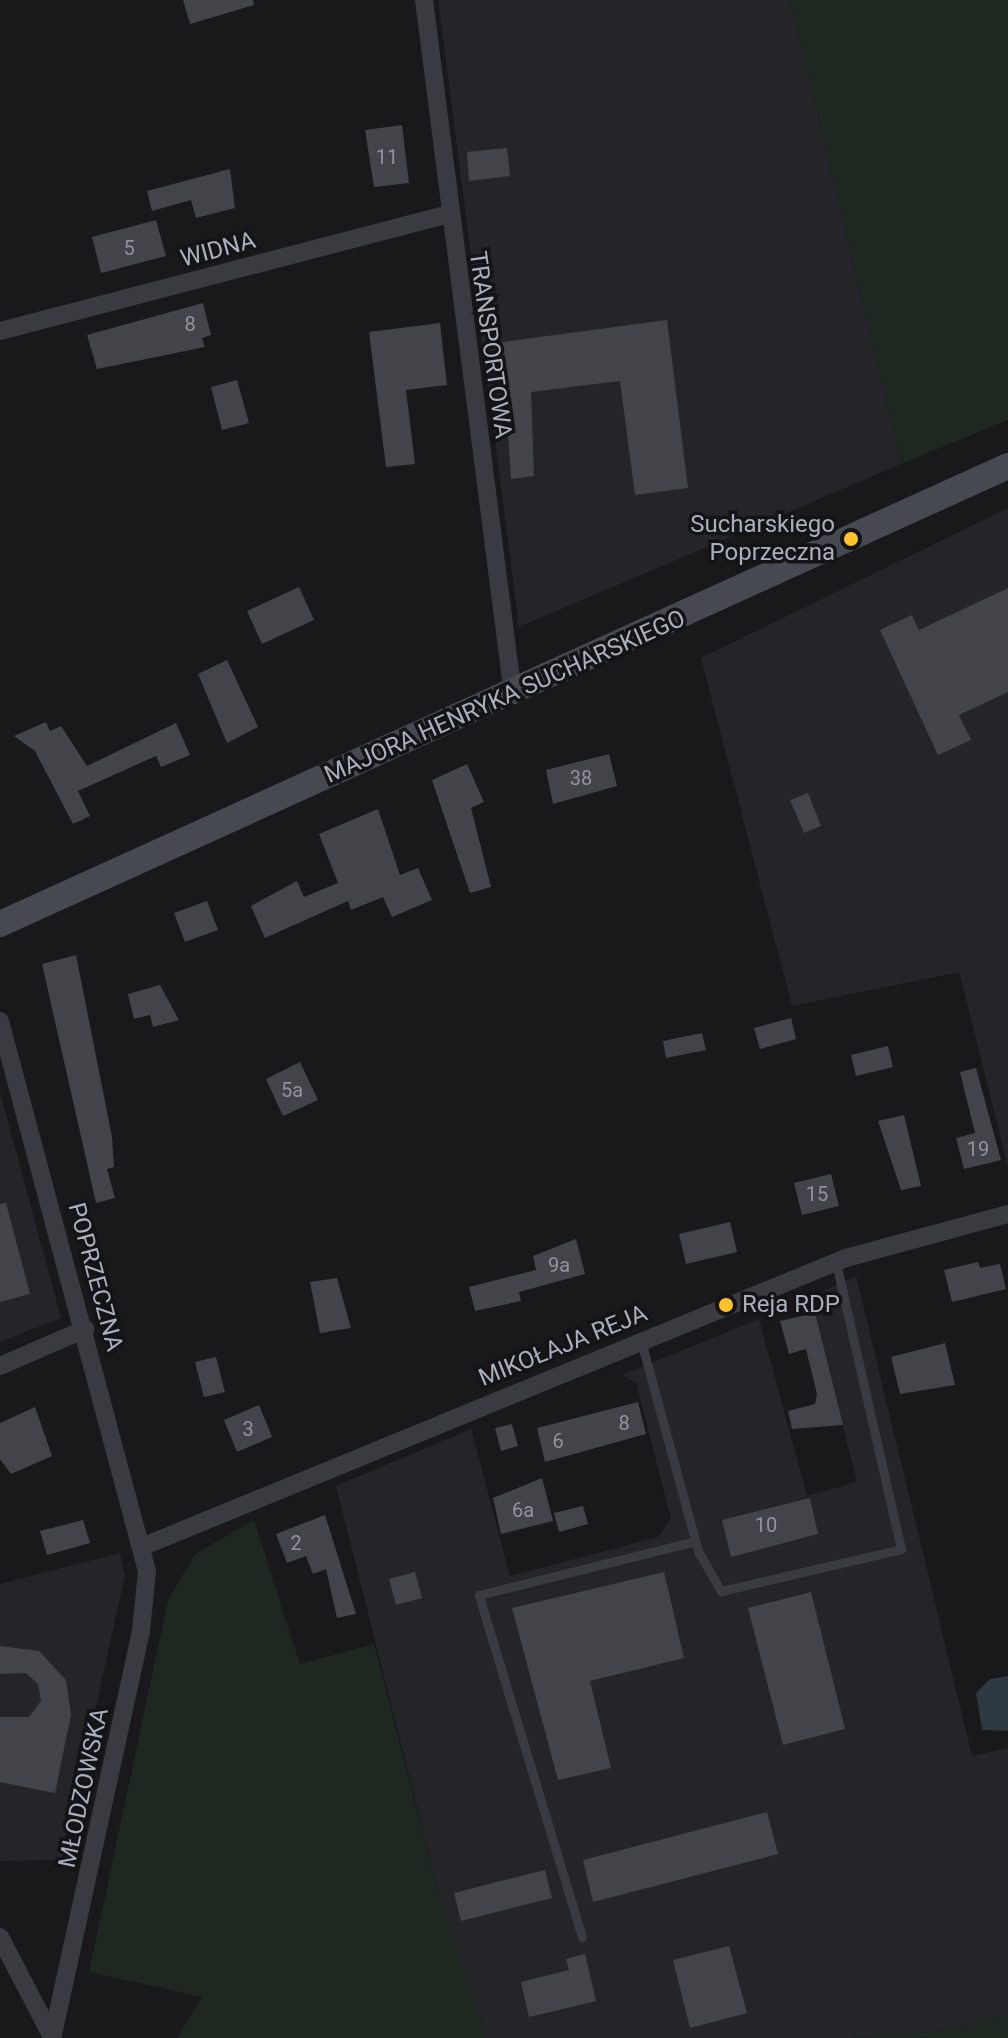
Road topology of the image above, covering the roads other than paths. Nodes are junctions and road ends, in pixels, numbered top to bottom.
1 (424, 0) edge
2 (448, 214) junction
3 (0, 331) edge
4 (1008, 466) edge
5 (513, 695) junction
6 (0, 924) edge
7 (0, 1021) edge
8 (1008, 1214) edge
9 (836, 1262) junction
10 (85, 1329) junction
11 (641, 1340) junction
12 (0, 1366) edge
13 (695, 1541) junction
14 (144, 1546) junction
15 (0, 1937) edge
16 (582, 1937) dead end
17 (52, 2038) edge

1 - 2 street, TRANSPORTOWA
2 - 3 street, WIDNA
2 - 5 street, TRANSPORTOWA
4 - 5 street, MAJORA HENRYKA SUCHARSKIEGO
5 - 6 street, MAJORA HENRYKA SUCHARSKIEGO
7 - 10 street, POPRZECZNA
8 - 9 street, MIKOŁAJA REJA
9 - 11 street, MIKOŁAJA REJA
9 - 13 lane
10 - 12 street
10 - 14 street, POPRZECZNA
11 - 13 lane
11 - 14 street, MIKOŁAJA REJA
13 - 16 lane
14 - 17 street, MŁODZOWSKA
15 - 17 street

